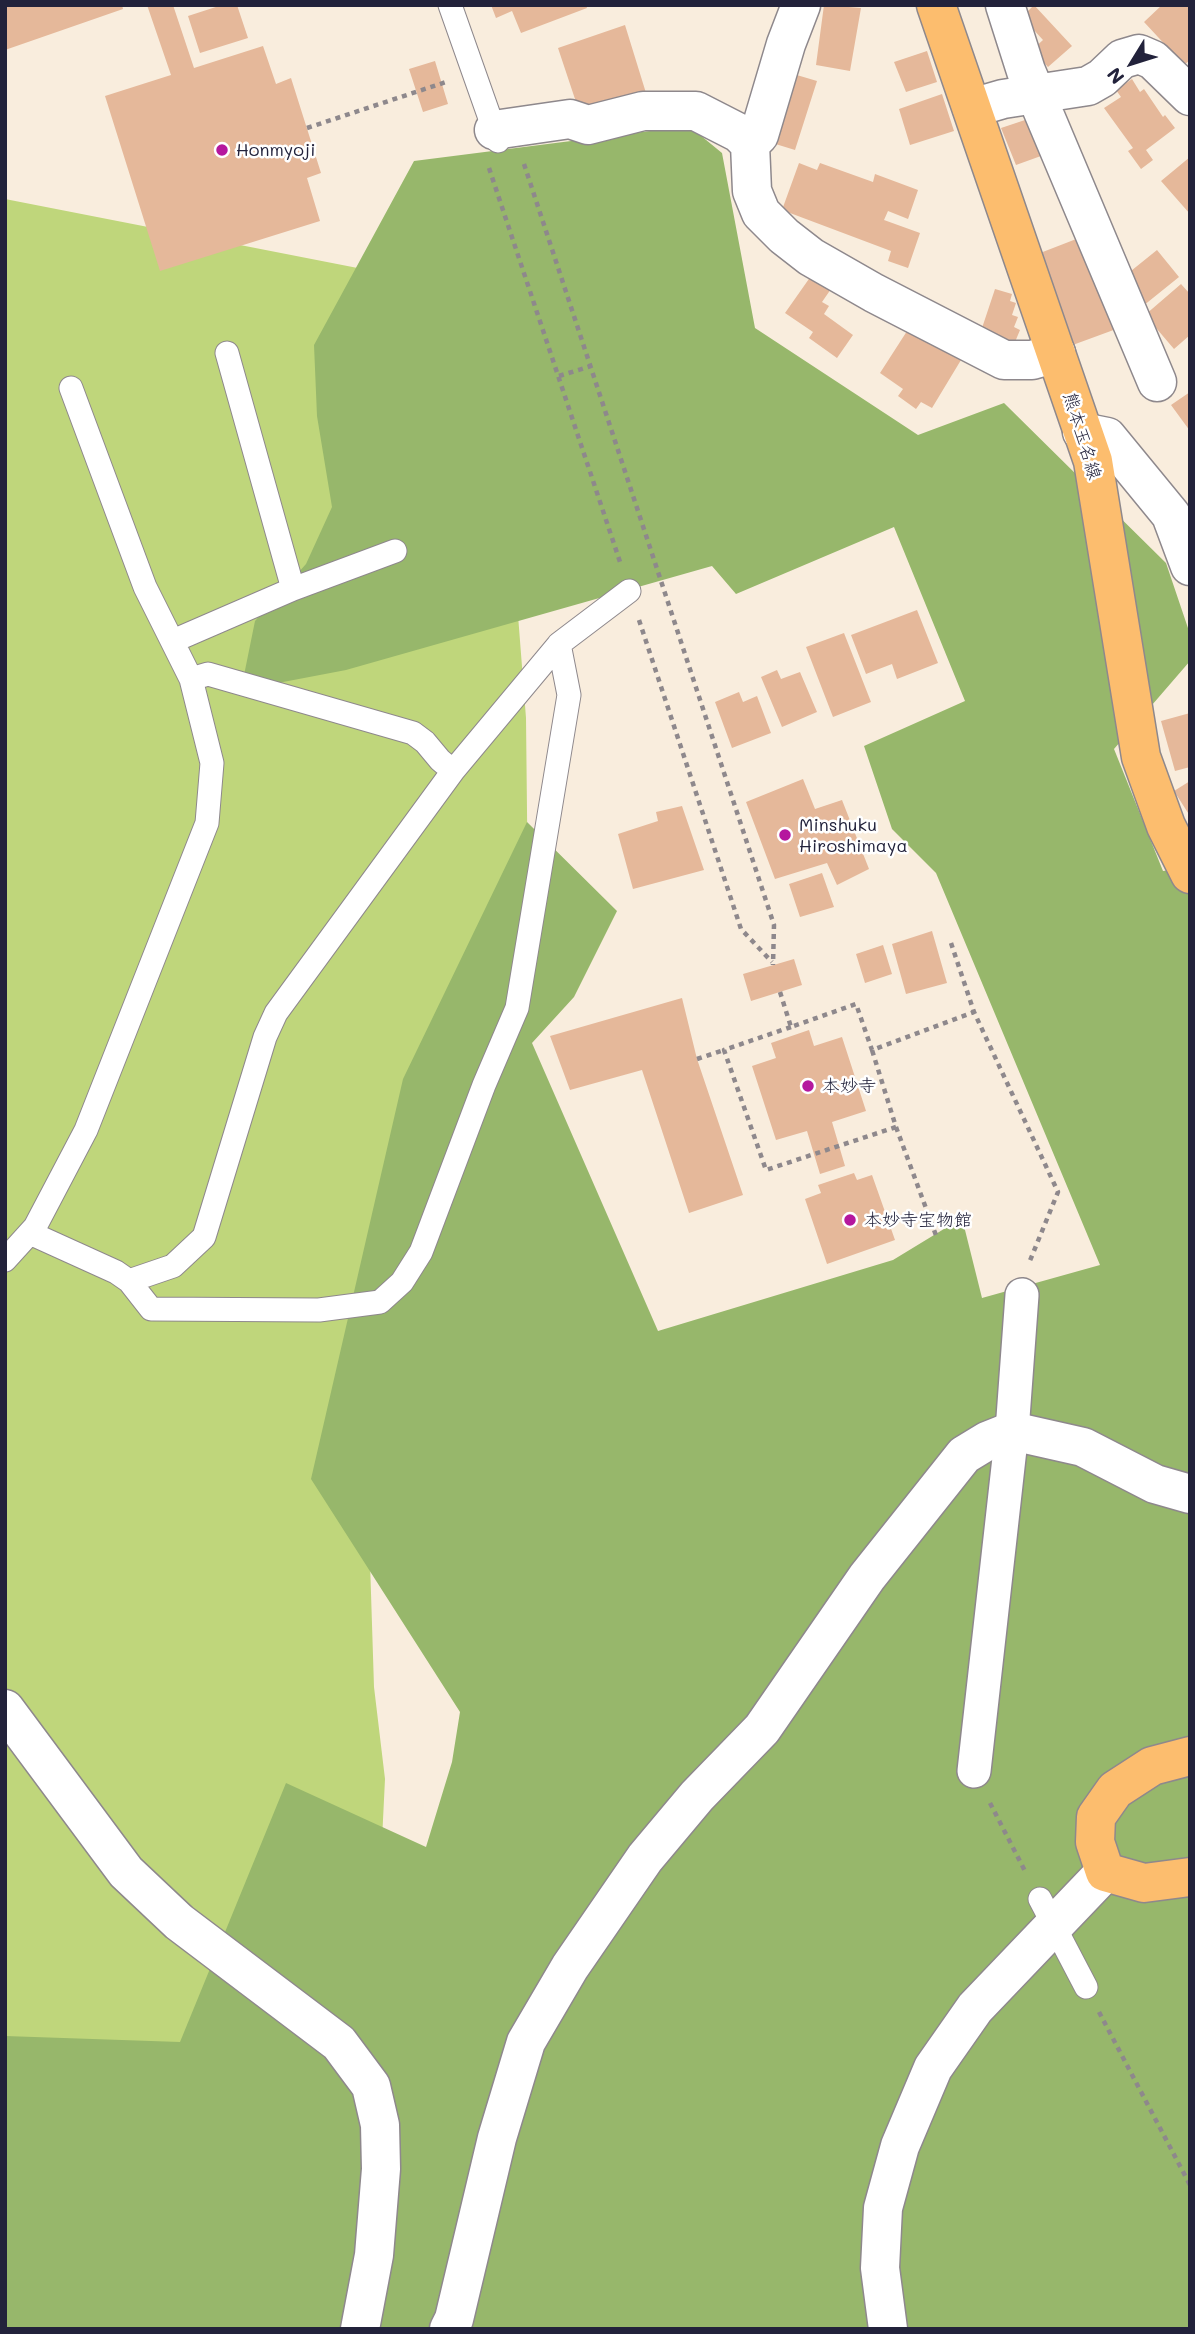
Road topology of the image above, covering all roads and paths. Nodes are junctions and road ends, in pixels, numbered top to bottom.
1 (450, 5) edge
2 (801, 5) edge
3 (936, 5) edge
4 (1004, 5) edge
5 (473, 73) junction
6 (1036, 93) junction
7 (1190, 96) edge
8 (972, 108) junction
9 (307, 128) dead end
10 (505, 144) junction
11 (750, 144) junction
12 (227, 353) dead end
13 (1056, 353) junction
14 (590, 366) junction
15 (559, 376) dead end
16 (1157, 382) dead end
17 (71, 388) dead end
18 (1082, 432) junction
19 (395, 551) dead end
20 (1190, 566) edge
21 (293, 589) junction
22 (629, 591) dead end
23 (173, 641) junction
24 (559, 644) junction
25 (191, 679) junction
26 (453, 771) junction
27 (1190, 874) edge
28 (951, 943) dead end
29 (773, 965) dead end
30 (780, 992) dead end
31 (974, 1012) junction
32 (791, 1027) junction
33 (724, 1050) junction
34 (872, 1050) junction
35 (697, 1059) dead end
36 (896, 1127) junction
37 (30, 1233) junction
38 (937, 1238) dead end
39 (5, 1260) edge
40 (129, 1281) junction
41 (1022, 1294) joint
42 (1012, 1430) junction
43 (1190, 1494) edge
44 (5, 1709) edge
45 (1190, 1756) edge
46 (974, 1771) joint
47 (1105, 1872) junction
48 (1190, 1877) edge
49 (1047, 1913) junction
50 (1086, 1987) joint
51 (1190, 2185) edge
52 (360, 2329) edge
53 (449, 2329) edge
54 (888, 2329) edge

1 - 5 lane
2 - 11 street
3 - 8 main road, 熊本玉名線
4 - 6 street
5 - 9 path
5 - 10 lane
6 - 7 street
6 - 8 street
6 - 16 street
8 - 13 main road, 熊本玉名線
10 - 11 street
10 - 14 path
11 - 13 street
12 - 21 lane
13 - 18 main road, 熊本玉名線
14 - 15 path
14 - 29 path
17 - 23 lane
18 - 20 street
18 - 27 main road, 熊本玉名線
19 - 21 lane
21 - 23 lane
22 - 24 lane
23 - 25 lane
24 - 26 lane
24 - 40 lane
25 - 26 lane
25 - 37 lane
26 - 40 lane
28 - 31 path
30 - 32 path
31 - 34 path
31 - 41 path
32 - 33 path
32 - 34 path
33 - 35 path
33 - 36 path
34 - 36 path
36 - 38 path
37 - 39 lane
37 - 40 lane
41 - 42 street
42 - 43 street
42 - 46 street
42 - 53 street
44 - 52 street
45 - 47 main road
46 - 49 path
47 - 48 main road
47 - 49 street
49 - 50 lane
49 - 54 street
50 - 51 path

